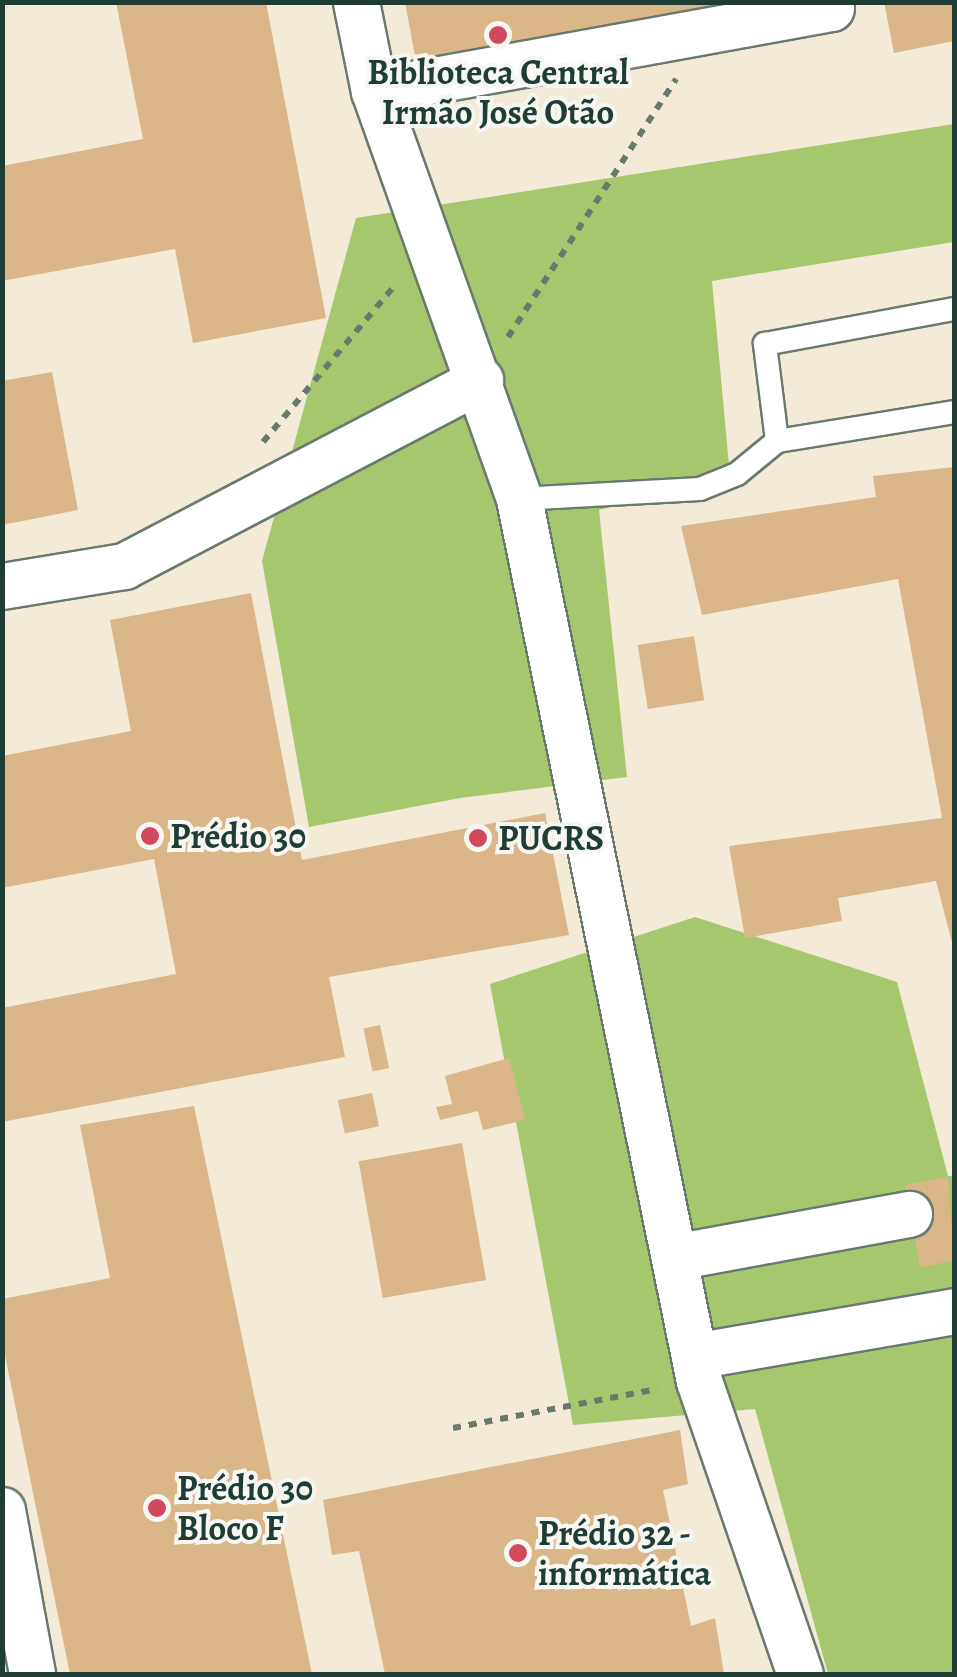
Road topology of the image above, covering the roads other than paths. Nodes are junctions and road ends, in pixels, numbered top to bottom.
1 (356, 2) edge
2 (830, 2) edge
3 (374, 91) junction
4 (954, 309) edge
5 (480, 380) junction
6 (954, 412) edge
7 (777, 440) junction
8 (519, 499) junction
9 (2, 586) edge
10 (909, 1214) dead end
11 (674, 1257) junction
12 (954, 1311) edge
13 (697, 1368) junction
14 (2, 1510) edge
15 (32, 1674) edge
16 (800, 1674) edge

1 - 3 street
2 - 3 street
3 - 5 street
4 - 7 lane
5 - 8 street
5 - 9 street
6 - 7 lane
7 - 8 lane
8 - 11 street
10 - 11 street
11 - 13 street
12 - 13 street
13 - 16 street
14 - 15 street

